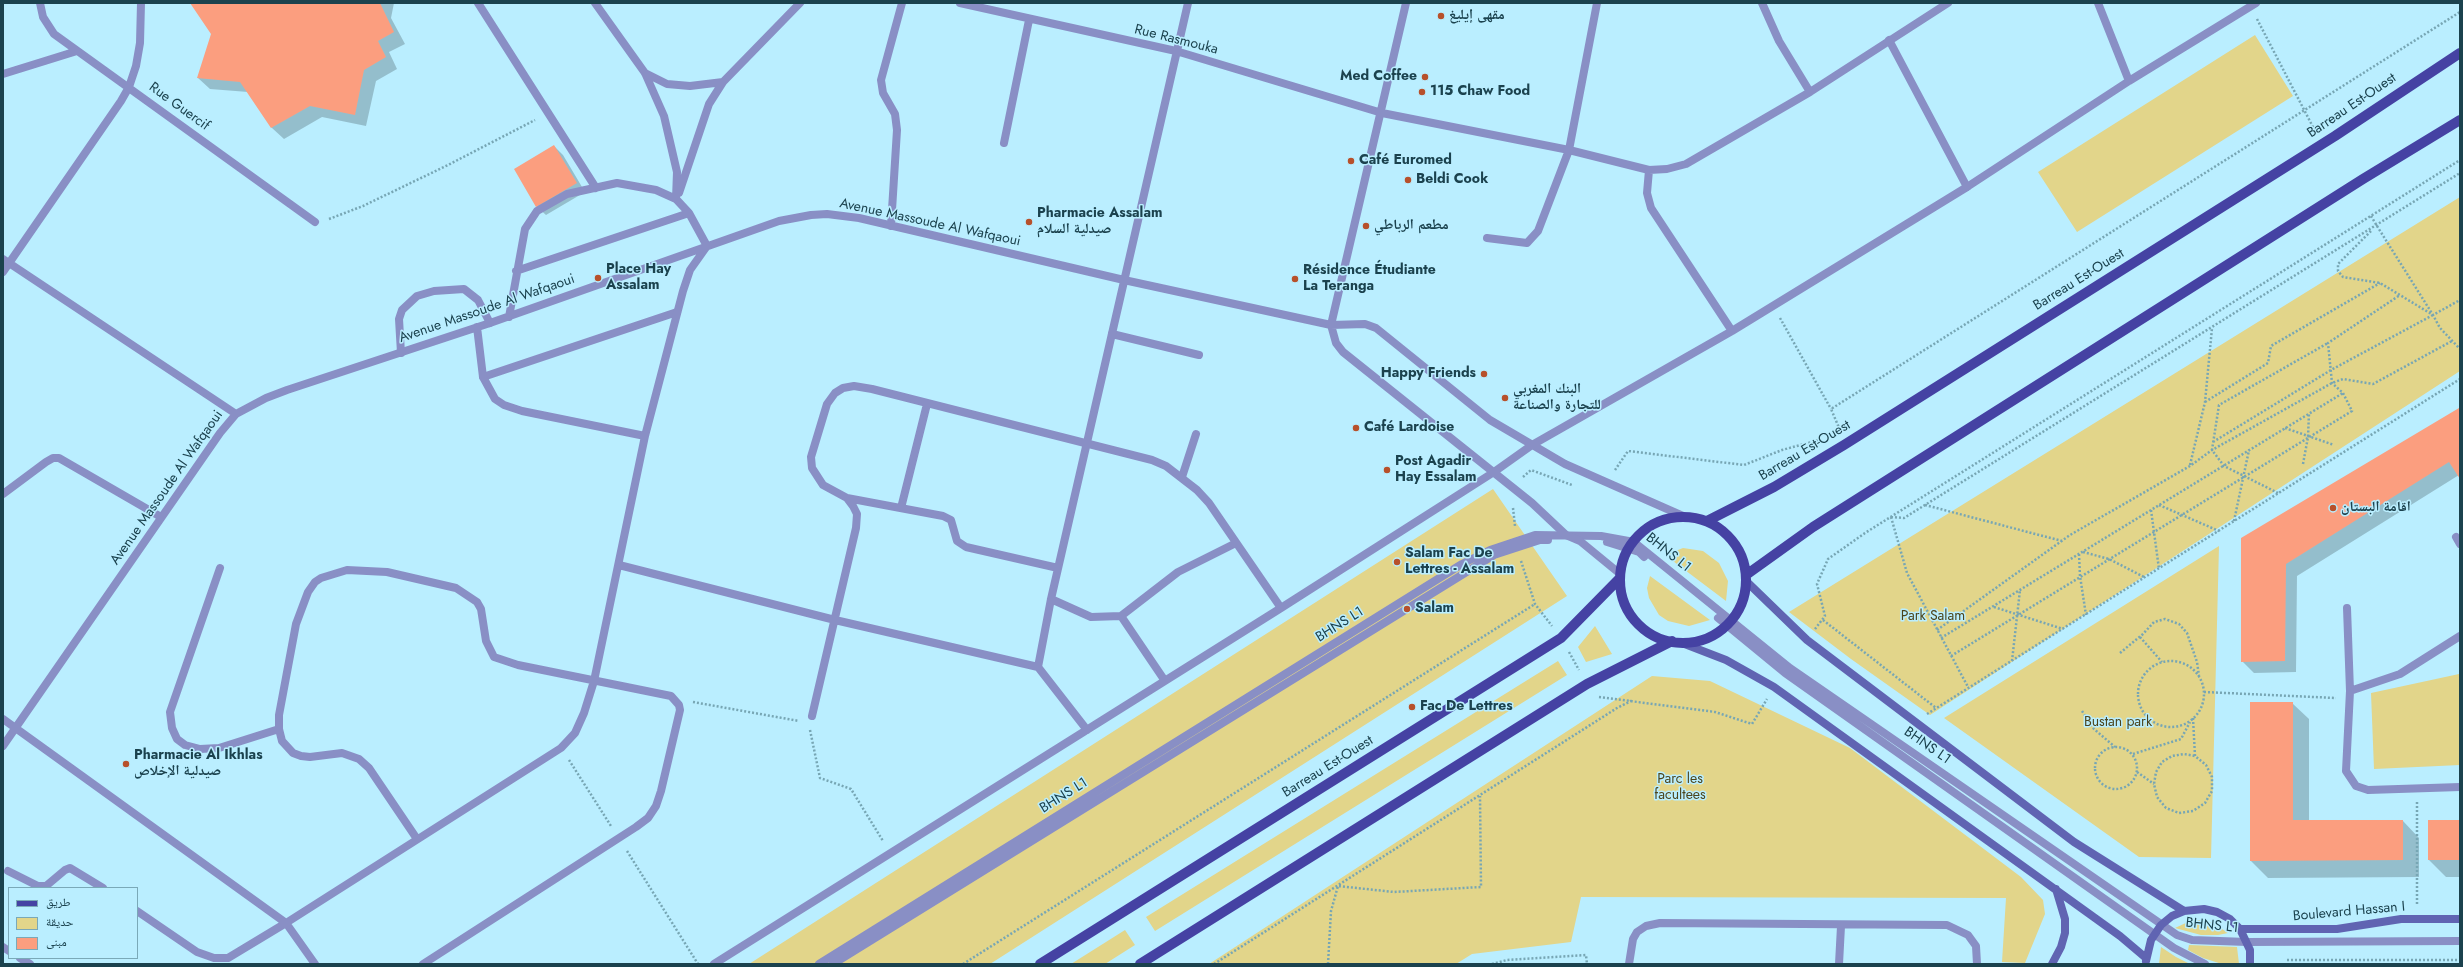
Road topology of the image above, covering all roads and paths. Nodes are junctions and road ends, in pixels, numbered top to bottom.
1 (40, 3) edge
2 (141, 3) edge
3 (478, 3) edge
4 (595, 3) edge
5 (800, 3) edge
6 (902, 3) edge
7 (960, 3) edge
8 (1188, 3) edge
9 (1406, 3) edge
10 (1597, 3) edge
11 (1762, 3) edge
12 (1948, 3) edge
13 (2098, 3) edge
14 (2253, 5) edge
15 (2460, 12) edge
16 (1029, 20) junction
17 (1889, 40) junction
18 (77, 51) junction
19 (1176, 51) junction
20 (2460, 53) edge
21 (645, 73) junction
22 (3, 74) edge
23 (2129, 81) junction
24 (724, 82) junction
25 (129, 87) junction
26 (1810, 92) junction
27 (2304, 109) junction
28 (548, 113) junction
29 (1382, 113) junction
30 (2460, 120) edge
31 (2314, 129) dead end
32 (1004, 143) dead end
33 (1569, 150) junction
34 (2460, 160) edge
35 (1649, 170) junction
36 (2460, 173) edge
37 (1967, 187) junction
38 (596, 188) junction
39 (676, 199) junction
40 (689, 213) junction
41 (2371, 216) junction
42 (315, 222) joint
43 (891, 226) junction
44 (2377, 226) junction
45 (1487, 238) dead end
46 (707, 246) junction
47 (6, 261) edge
48 (516, 271) junction
49 (3, 272) edge
50 (1124, 280) junction
51 (2380, 283) junction
52 (2400, 295) junction
53 (2460, 300) edge
54 (1773, 306) junction
55 (677, 312) junction
56 (2433, 315) junction
57 (509, 317) junction
58 (490, 323) junction
59 (1331, 325) junction
60 (478, 327) junction
61 (2212, 328) junction
62 (1732, 331) junction
63 (1112, 334) junction
64 (2452, 341) junction
65 (2328, 343) junction
66 (2460, 349) edge
67 (401, 353) junction
68 (1199, 355) dead end
69 (2331, 370) junction
70 (483, 377) junction
71 (2460, 379) edge
72 (2332, 383) junction
73 (2342, 393) junction
74 (2205, 402) junction
75 (927, 404) junction
76 (1831, 409) junction
77 (2309, 413) junction
78 (236, 414) junction
79 (2285, 428) junction
80 (1196, 434) dead end
81 (1842, 434) dead end
82 (645, 436) junction
83 (2308, 437) junction
84 (1827, 438) dead end
85 (2213, 442) junction
86 (2334, 444) dead end
87 (1088, 445) junction
88 (1532, 445) junction
89 (2212, 450) junction
90 (2249, 450) junction
91 (2303, 464) dead end
92 (2190, 466) junction
93 (2224, 466) junction
94 (1494, 472) junction
95 (2244, 476) junction
96 (1182, 477) junction
97 (1606, 483) junction
98 (1573, 486) dead end
99 (1512, 487) junction
100 (3, 494) edge
101 (2278, 494) junction
102 (848, 498) junction
103 (1925, 505) junction
104 (2158, 505) junction
105 (901, 508) junction
106 (2151, 510) junction
107 (2180, 515) junction
108 (1683, 516) junction
109 (161, 517) junction
110 (1891, 517) junction
111 (1707, 521) junction
112 (2234, 522) junction
113 (2154, 531) junction
114 (2219, 531) junction
115 (1566, 535) junction
116 (1580, 541) junction
117 (2062, 541) junction
118 (1236, 543) junction
119 (1517, 543) junction
120 (1631, 545) junction
121 (2081, 553) junction
122 (2109, 559) junction
123 (619, 565) junction
124 (220, 568) dead end
125 (1058, 568) junction
126 (2159, 569) junction
127 (1619, 576) junction
128 (2080, 576) junction
129 (1746, 578) junction
130 (2145, 578) junction
131 (2020, 590) junction
132 (1051, 599) junction
133 (1535, 604) junction
134 (1993, 606) junction
135 (1280, 608) junction
136 (2347, 608) dead end
137 (2018, 614) junction
138 (2086, 615) junction
139 (1121, 616) junction
140 (835, 620) junction
141 (1822, 620) junction
142 (1730, 625) junction
143 (2064, 629) junction
144 (1937, 630) junction
145 (2460, 636) edge
146 (2140, 637) junction
147 (1561, 638) junction
148 (1941, 638) junction
149 (1807, 640) junction
150 (1677, 642) junction
151 (2120, 653) dead end
152 (1951, 656) junction
153 (2012, 662) junction
154 (2162, 662) junction
155 (1038, 667) junction
156 (2199, 677) junction
157 (594, 681) junction
158 (1165, 681) junction
159 (1587, 684) junction
160 (1774, 687) junction
161 (1968, 688) junction
162 (2204, 692) junction
163 (2350, 695) junction
164 (675, 699) junction
165 (1634, 700) junction
166 (1936, 708) junction
167 (2082, 711) dead end
168 (2193, 718) junction
169 (3, 719) edge
170 (810, 719) junction
171 (1916, 721) junction
172 (2190, 721) junction
173 (16, 727) junction
174 (279, 729) junction
175 (1087, 730) junction
176 (3, 746) edge
177 (2116, 747) junction
178 (561, 748) junction
179 (2133, 754) junction
180 (2195, 756) junction
181 (2137, 772) junction
182 (2154, 784) junction
183 (2460, 787) edge
184 (2417, 789) junction
185 (1480, 795) junction
186 (619, 839) junction
187 (417, 840) junction
188 (891, 853) junction
189 (8, 871) dead end
190 (1338, 886) junction
191 (101, 887) edge
192 (2056, 889) junction
193 (2184, 911) junction
194 (138, 912) edge
195 (2418, 919) junction
196 (2460, 919) edge
197 (286, 923) junction
198 (2162, 924) junction
199 (1841, 926) junction
200 (2240, 929) junction
201 (2154, 933) junction
202 (2460, 941) edge
203 (2247, 942) junction
204 (2287, 960) dead end
205 (2460, 960) edge
206 (229, 961) edge
207 (2146, 961) edge
208 (315, 964) edge
209 (423, 964) edge
210 (698, 964) edge
211 (714, 964) edge
212 (819, 964) edge
213 (834, 964) edge
214 (963, 964) edge
215 (1040, 964) edge
216 (1140, 964) edge
217 (1214, 964) edge
218 (1328, 964) edge
219 (1492, 964) edge
220 (1587, 964) edge
221 (1630, 964) edge
222 (1839, 964) edge
223 (1977, 964) edge
224 (2052, 964) edge
225 (2205, 964) edge
226 (2250, 964) edge

1 - 18 street, Rue Guercif
2 - 25 street
3 - 28 street
4 - 21 street
5 - 24 street
6 - 43 street
7 - 16 street, Rue Rasmouka
8 - 19 street
9 - 29 street
10 - 33 street
11 - 26 street
12 - 17 street, Rue Rasmouka
13 - 23 street
14 - 23 street
14 - 27 path
15 - 27 path
16 - 19 street, Rue Rasmouka
16 - 32 street
17 - 26 street, Rue Rasmouka
17 - 37 street
18 - 22 street
18 - 25 street, Rue Guercif
19 - 29 street, Rue Rasmouka
19 - 50 street
20 - 111 main road, Barreau Est-Ouest
21 - 24 street
21 - 39 street
23 - 37 street
24 - 39 street
25 - 42 street, Rue Guercif
25 - 47 street
26 - 35 street, Rue Rasmouka
27 - 31 path
27 - 76 path
28 - 38 street
28 - 42 path
29 - 33 street, Rue Rasmouka
29 - 59 street
30 - 129 main road
33 - 35 street, Rue Rasmouka
33 - 45 street
34 - 41 path
35 - 62 street
36 - 44 path
37 - 54 street
38 - 39 street
38 - 48 street
39 - 40 street
40 - 46 street
40 - 48 street
41 - 44 path
41 - 110 path
43 - 46 street, Avenue Massoude Al Wafqaoui
43 - 50 street, Avenue Massoude Al Wafqaoui
44 - 51 path
44 - 56 path
44 - 61 path
46 - 55 street
46 - 57 street, Avenue Massoude Al Wafqaoui
47 - 49 street
47 - 78 street
48 - 57 street
50 - 59 street, Avenue Massoude Al Wafqaoui
50 - 63 street
51 - 52 path
51 - 74 path
52 - 56 path
52 - 65 path
53 - 56 path
54 - 62 street
54 - 76 path
55 - 70 street
55 - 82 street
56 - 64 path
56 - 69 path
57 - 58 street, Avenue Massoude Al Wafqaoui
58 - 60 street, Avenue Massoude Al Wafqaoui
58 - 67 street
59 - 88 street, Avenue Massoude Al Wafqaoui
59 - 94 street
60 - 67 street, Avenue Massoude Al Wafqaoui
60 - 70 street
61 - 74 path
61 - 103 path
62 - 88 street
63 - 68 street
63 - 87 street
64 - 66 path
64 - 72 path
65 - 69 path
65 - 85 path
67 - 78 street, Avenue Massoude Al Wafqaoui
69 - 72 path
69 - 85 path
70 - 82 street
71 - 101 path
72 - 73 path
72 - 89 path
73 - 77 path
73 - 83 path
74 - 92 path
75 - 87 street
75 - 102 street
75 - 105 street
76 - 81 path
77 - 79 path
77 - 83 path
78 - 109 street, Avenue Massoude Al Wafqaoui
79 - 83 path
79 - 90 path
80 - 96 street
82 - 123 street
83 - 86 path
83 - 91 path
83 - 95 path
84 - 97 path
85 - 89 path
87 - 96 street
87 - 125 street
88 - 94 street
88 - 97 street, Avenue Massoude Al Wafqaoui
89 - 92 path
89 - 93 path
90 - 93 path
90 - 95 path
92 - 117 path
93 - 95 path
93 - 104 path
94 - 99 street
94 - 135 street
95 - 101 path
95 - 107 path
95 - 112 path
96 - 118 street
97 - 108 street, Avenue Massoude Al Wafqaoui
98 - 99 path
99 - 115 street
99 - 119 path
100 - 109 street
101 - 112 path
102 - 105 street
102 - 140 street
103 - 110 path
103 - 117 path
104 - 106 path
104 - 107 path
105 - 125 street
106 - 113 path
106 - 121 path
107 - 113 path
107 - 114 path
108 - 111 main road
108 - 120 main road
109 - 173 street, Avenue Massoude Al Wafqaoui
110 - 141 path
110 - 144 path
111 - 129 main road
112 - 114 path
113 - 122 path
113 - 126 path
114 - 126 path
115 - 116 street
115 - 119 street, BHNS L1
115 - 120 street, BHNS L1
116 - 119 street, BHNS L1
116 - 120 street, BHNS L1
116 - 127 street
117 - 144 path
118 - 135 street
118 - 139 street
119 - 133 path
119 - 212 street, BHNS L1
119 - 213 street, BHNS L1
120 - 127 main road
120 - 142 street, BHNS L1
121 - 122 path
121 - 128 path
121 - 131 path
122 - 128 path
122 - 130 path
123 - 140 street
123 - 157 street
124 - 174 street
125 - 132 street
126 - 130 path
127 - 147 main road, Barreau Est-Ouest
127 - 150 main road
128 - 137 path
128 - 138 path
129 - 142 main road
129 - 149 main road
130 - 138 path
131 - 134 path
131 - 137 path
132 - 139 street
132 - 155 street
133 - 147 path
133 - 214 path
134 - 137 path
134 - 148 path
135 - 158 street
136 - 163 street
137 - 143 path
137 - 152 path
137 - 153 path
138 - 143 path
139 - 158 street
140 - 155 street
140 - 170 street
141 - 149 path
141 - 166 path
142 - 150 main road
142 - 198 street, BHNS L1
142 - 201 street, BHNS L1
143 - 153 path
144 - 148 path
145 - 163 street
146 - 151 path
146 - 154 path
146 - 156 path
147 - 159 path
147 - 215 main road, Barreau Est-Ouest
148 - 152 path
149 - 171 main road
150 - 159 main road
150 - 160 main road
152 - 161 path
153 - 161 path
154 - 156 path
154 - 172 path
155 - 175 street
156 - 162 path
157 - 164 street
157 - 174 street
157 - 178 street
158 - 175 street
159 - 165 path
159 - 216 main road
160 - 165 path
160 - 192 main road
161 - 166 path
162 - 163 path
162 - 168 path
163 - 184 street
164 - 170 path
164 - 186 street
165 - 185 path
166 - 171 path
167 - 177 path
168 - 172 path
168 - 180 path
169 - 173 street
170 - 188 path
171 - 193 main road
172 - 179 path
173 - 176 street, Avenue Massoude Al Wafqaoui
173 - 197 street
174 - 187 street
175 - 188 street
177 - 179 path
177 - 181 path
178 - 186 path
178 - 187 street
179 - 181 path
180 - 182 path
180 - 182 path
181 - 182 path
183 - 184 street
184 - 195 path
185 - 190 path
185 - 190 path
186 - 209 street
186 - 210 path
187 - 197 street
188 - 211 street
189 - 191 street
190 - 217 path
190 - 218 path
192 - 207 main road
192 - 224 main road
193 - 198 main road
193 - 200 main road
194 - 206 street
195 - 196 main road, Boulevard Hassan I
195 - 200 main road, Boulevard Hassan I
197 - 206 street
197 - 208 street
198 - 201 main road
198 - 203 street, BHNS L1
199 - 221 street
199 - 222 street
199 - 223 street
200 - 203 main road
201 - 207 main road
201 - 225 street, BHNS L1
202 - 203 street, BHNS L1
203 - 226 main road
204 - 205 path
219 - 220 path

